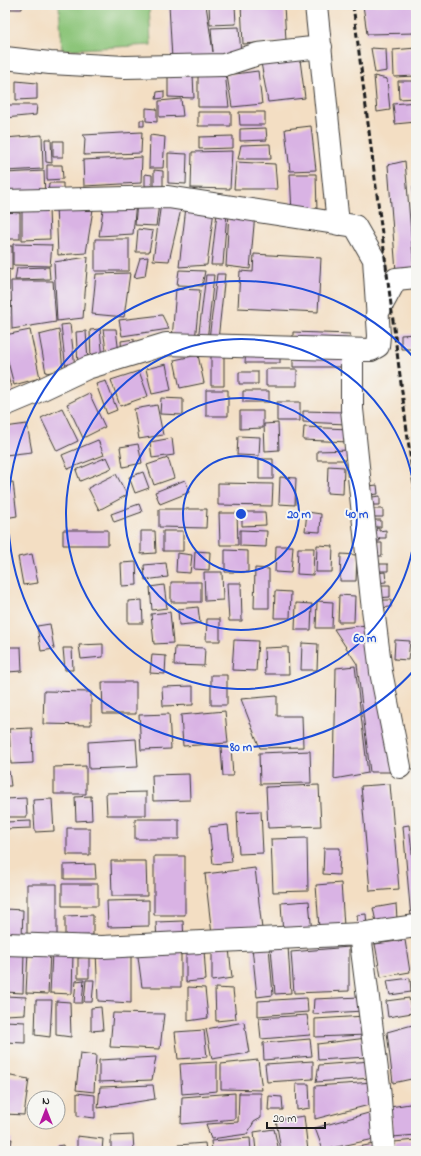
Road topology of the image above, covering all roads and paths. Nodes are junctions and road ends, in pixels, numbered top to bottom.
1 (316, 5) edge
2 (321, 47) junction
3 (5, 58) edge
4 (5, 201) edge
5 (338, 224) junction
6 (416, 277) edge
7 (377, 314) junction
8 (352, 350) junction
9 (5, 405) edge
10 (400, 766) dead end
11 (416, 926) edge
12 (360, 934) junction
13 (5, 944) edge
14 (384, 1151) edge

1 - 2 street
2 - 3 street
2 - 5 street
4 - 5 street
5 - 7 street
6 - 7 street
7 - 8 street
8 - 9 street
8 - 10 street
11 - 12 street
12 - 13 street
12 - 14 street

